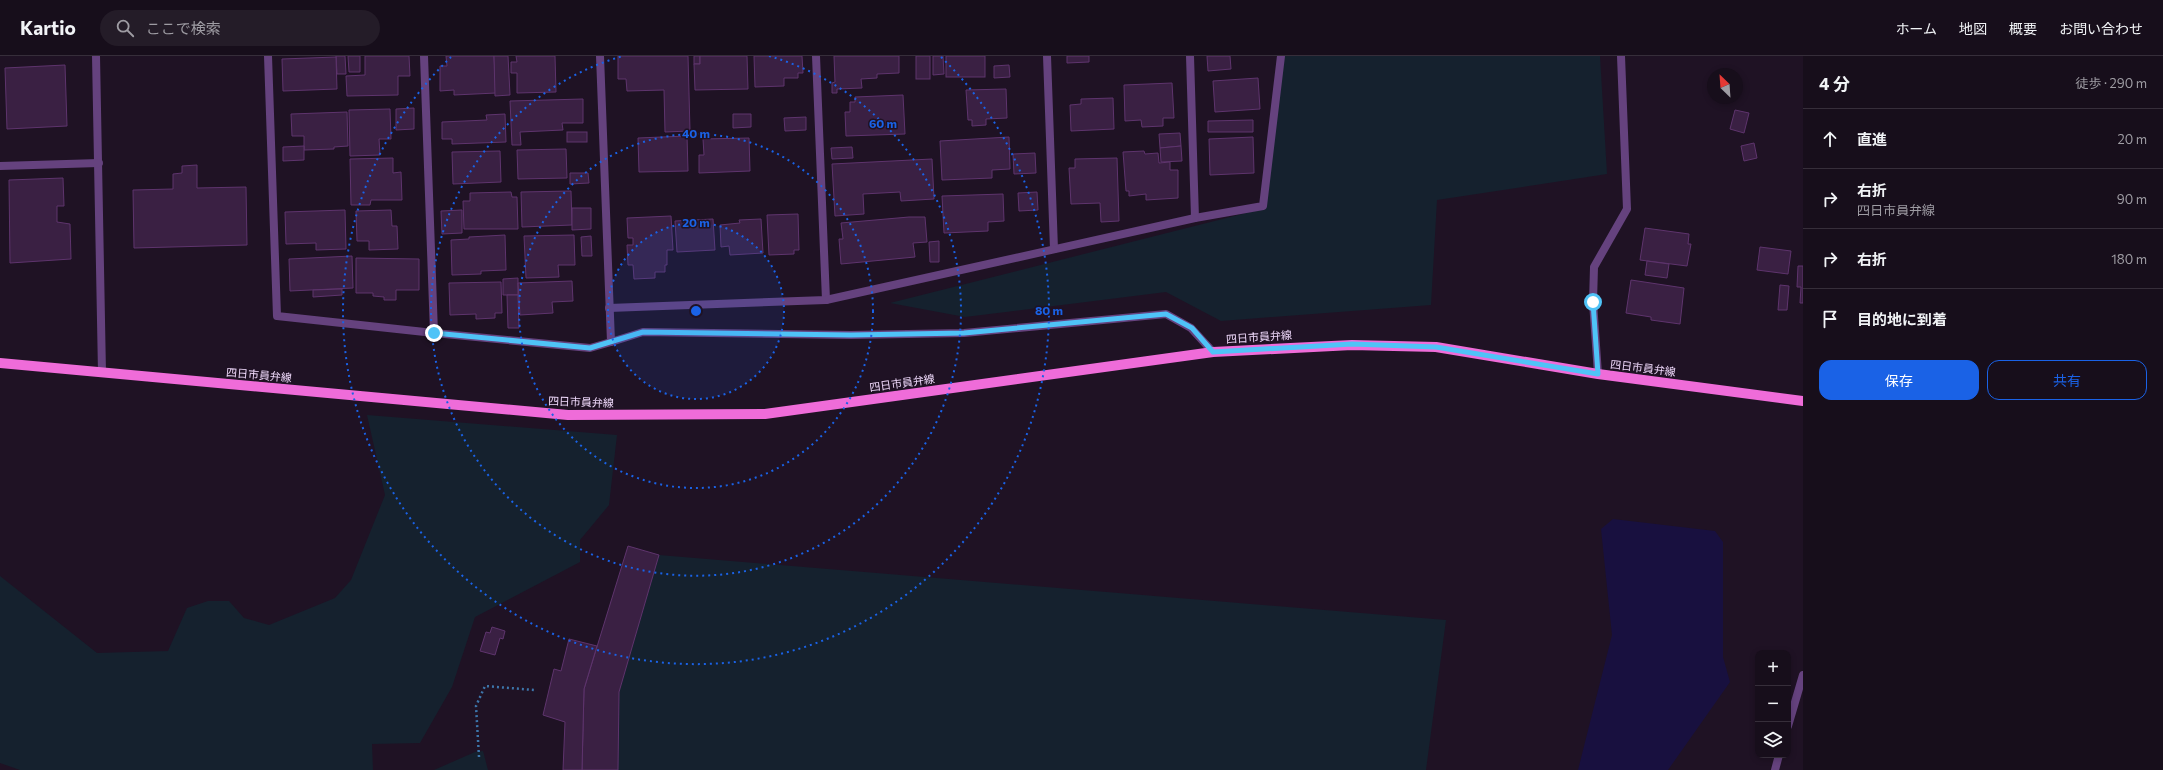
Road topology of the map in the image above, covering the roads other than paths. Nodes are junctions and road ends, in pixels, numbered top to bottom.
1 (96, 56) edge
2 (268, 56) edge
3 (424, 56) edge
4 (600, 56) edge
5 (816, 56) edge
6 (1047, 56) edge
7 (1190, 56) edge
8 (1280, 56) edge
9 (1621, 56) edge
10 (99, 163) junction
11 (0, 166) edge
12 (1195, 218) junction
13 (1054, 249) junction
14 (826, 300) junction
15 (609, 308) junction
16 (434, 333) junction
17 (611, 342) junction
18 (1213, 352) junction
19 (0, 363) edge
20 (102, 372) junction
21 (1598, 374) junction
22 (1803, 401) edge
23 (1803, 676) edge
24 (1789, 722) edge
25 (1778, 758) edge
26 (1775, 770) edge

1 - 10 street
2 - 16 street
3 - 16 street
4 - 15 street
5 - 14 street
6 - 13 street
7 - 12 street
8 - 12 street
9 - 21 street
10 - 11 street
10 - 20 street
12 - 13 street
13 - 14 street
14 - 15 street
15 - 17 street
16 - 17 street
17 - 18 street
18 - 20 main road, 四日市員弁線
18 - 21 main road, 四日市員弁線
19 - 20 main road, 四日市員弁線
21 - 22 main road, 四日市員弁線
23 - 24 street
25 - 26 street

